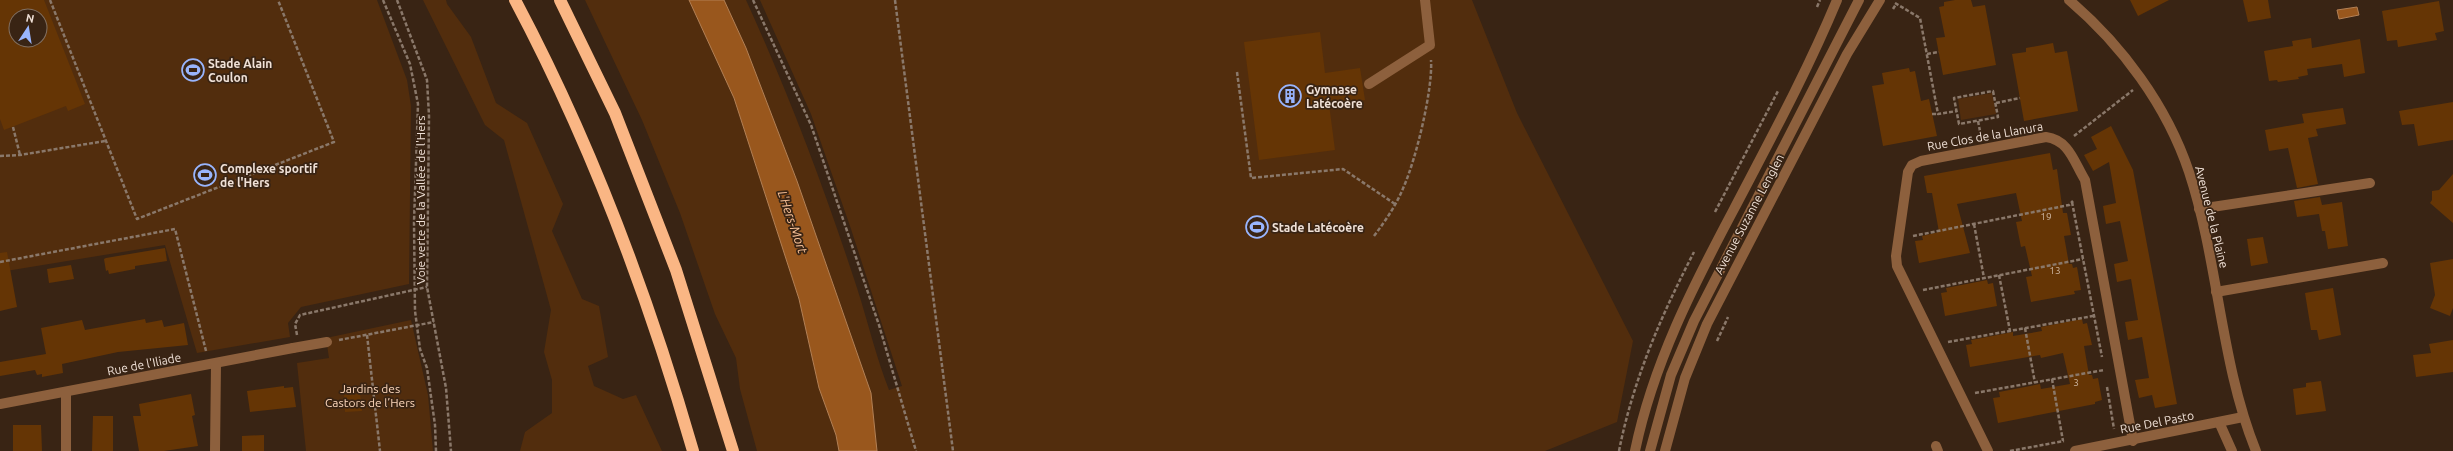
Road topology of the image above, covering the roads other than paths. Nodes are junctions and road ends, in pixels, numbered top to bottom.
1 (515, 0) edge
2 (560, 0) edge
3 (1425, 0) edge
4 (1837, 0) edge
5 (1859, 0) edge
6 (1880, 0) edge
7 (2069, 0) edge
8 (1369, 84) dead end
9 (2370, 183) dead end
10 (2199, 209) junction
11 (2383, 263) dead end
12 (2216, 292) junction
13 (327, 342) road end
14 (216, 364) junction
15 (66, 392) junction
16 (0, 404) edge
17 (2243, 417) junction
18 (2218, 422) junction
19 (2133, 441) junction
20 (66, 451) edge
21 (215, 451) edge
22 (693, 451) edge
23 (733, 451) edge
24 (1635, 451) edge
25 (1650, 451) edge
26 (1665, 451) edge
27 (1988, 451) edge
28 (2076, 451) edge
29 (2232, 451) edge
30 (2256, 451) edge

1 - 22 highway
2 - 23 highway
3 - 8 street
4 - 24 street, Avenue Suzanne Lenglen
5 - 25 street
6 - 26 street, Avenue Suzanne Lenglen
7 - 10 street, Avenue de la Plaine
9 - 10 street
10 - 12 street, Avenue de la Plaine
11 - 12 street
12 - 17 street, Avenue de la Plaine
13 - 14 street, Rue de l'Iliade
14 - 15 street, Rue de l'Iliade
14 - 21 street
15 - 16 street, Rue de l'Iliade
15 - 20 street
17 - 18 street, Rue Del Pasto
17 - 30 street, Avenue de la Plaine
18 - 19 street, Rue Del Pasto
18 - 29 street
19 - 27 street, Rue Clos de la Llanura
19 - 28 street, Rue Del Pasto

